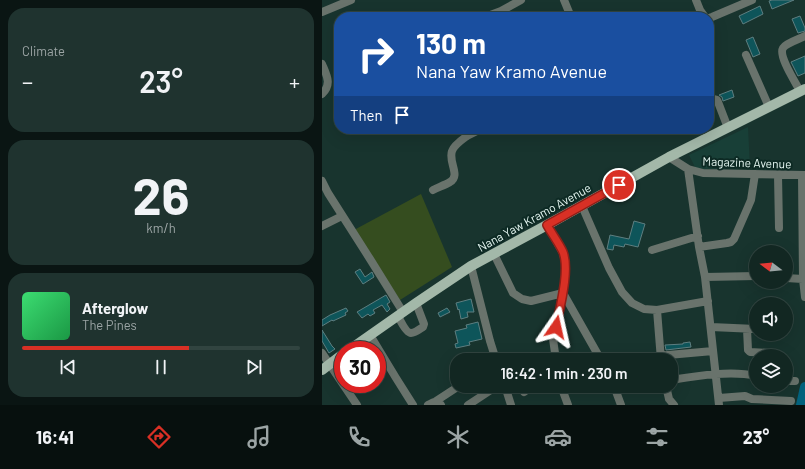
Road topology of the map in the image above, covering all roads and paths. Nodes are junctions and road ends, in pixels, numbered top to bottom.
1 (351, 0) edge
2 (521, 0) edge
3 (564, 0) edge
4 (696, 0) edge
5 (752, 0) edge
6 (336, 3) edge
7 (322, 12) edge
8 (498, 12) edge
9 (570, 12) edge
10 (701, 12) edge
11 (714, 16) edge
12 (805, 36) edge
13 (746, 55) dead end
14 (322, 64) edge
15 (802, 90) edge
16 (322, 94) edge
17 (714, 99) edge
18 (769, 107) junction
19 (728, 128) junction
20 (465, 134) edge
21 (669, 157) junction
22 (688, 169) junction
23 (755, 174) junction
24 (778, 175) junction
25 (803, 175) edge
26 (322, 181) edge
27 (433, 190) dead end
28 (325, 195) edge
29 (582, 206) junction
30 (342, 216) junction
31 (547, 225) junction
32 (322, 226) edge
33 (778, 228) dead end
34 (698, 236) junction
35 (699, 247) junction
36 (652, 250) dead end
37 (494, 254) junction
38 (471, 266) junction
39 (749, 276) edge
40 (705, 277) junction
41 (793, 278) edge
42 (804, 279) junction
43 (563, 293) junction
44 (805, 296) edge
45 (708, 301) junction
46 (416, 303) junction
47 (657, 310) junction
48 (400, 314) junction
49 (711, 327) junction
50 (747, 328) joint
51 (370, 335) junction
52 (362, 341) edge
53 (713, 351) junction
54 (749, 351) edge
55 (322, 353) edge
56 (494, 353) edge
57 (555, 353) edge
58 (597, 353) edge
59 (661, 353) edge
60 (678, 356) edge
61 (334, 361) edge
62 (326, 367) edge
63 (716, 375) junction
64 (749, 375) edge
65 (678, 379) edge
66 (451, 393) edge
67 (486, 393) edge
68 (507, 393) edge
69 (564, 393) edge
70 (617, 393) edge
71 (668, 393) edge
72 (719, 401) edge
73 (791, 401) dead end
74 (752, 402) edge
75 (439, 403) edge
76 (357, 405) edge
77 (414, 405) edge
78 (428, 405) edge
79 (468, 405) edge
80 (511, 405) edge
81 (568, 405) edge
82 (621, 405) edge
83 (674, 405) edge

1 - 6 street
2 - 8 street
3 - 9 street
4 - 10 street
5 - 11 street
6 - 7 street
12 - 15 street
13 - 18 street
14 - 16 street
15 - 18 main road, Nana Yaw Kramo Avenue
17 - 19 street
18 - 19 main road, Nana Yaw Kramo Avenue
19 - 21 main road, Nana Yaw Kramo Avenue
20 - 27 street
21 - 22 street, Magazine Avenue
21 - 29 main road, Nana Yaw Kramo Avenue
22 - 23 street, Magazine Avenue
22 - 34 street
23 - 24 street, Magazine Avenue
23 - 35 street
24 - 25 street, Magazine Avenue
24 - 33 street
25 - 42 street
26 - 28 street
28 - 30 street
29 - 31 main road, Nana Yaw Kramo Avenue
29 - 47 street
30 - 32 street
30 - 48 street
31 - 37 main road, Nana Yaw Kramo Avenue
31 - 43 street
34 - 35 street
34 - 36 street
35 - 40 street
37 - 38 main road, Nana Yaw Kramo Avenue
37 - 43 street
38 - 46 main road, Nana Yaw Kramo Avenue
38 - 56 street
39 - 40 street
40 - 45 street
41 - 42 street
42 - 44 street
43 - 57 street
43 - 58 street
45 - 47 street
45 - 49 street
46 - 48 main road, Nana Yaw Kramo Avenue
46 - 48 street
47 - 59 street
48 - 51 main road, Nana Yaw Kramo Avenue
49 - 50 street
49 - 53 street
50 - 54 street
51 - 52 main road, Nana Yaw Kramo Avenue
51 - 77 street
53 - 60 street
53 - 63 street
55 - 62 street
61 - 62 main road
62 - 76 street
63 - 64 street
63 - 65 street
63 - 72 street
66 - 75 street
67 - 79 street
68 - 80 street
69 - 81 street
70 - 82 street
71 - 83 street
72 - 74 street
73 - 74 street
75 - 78 street

